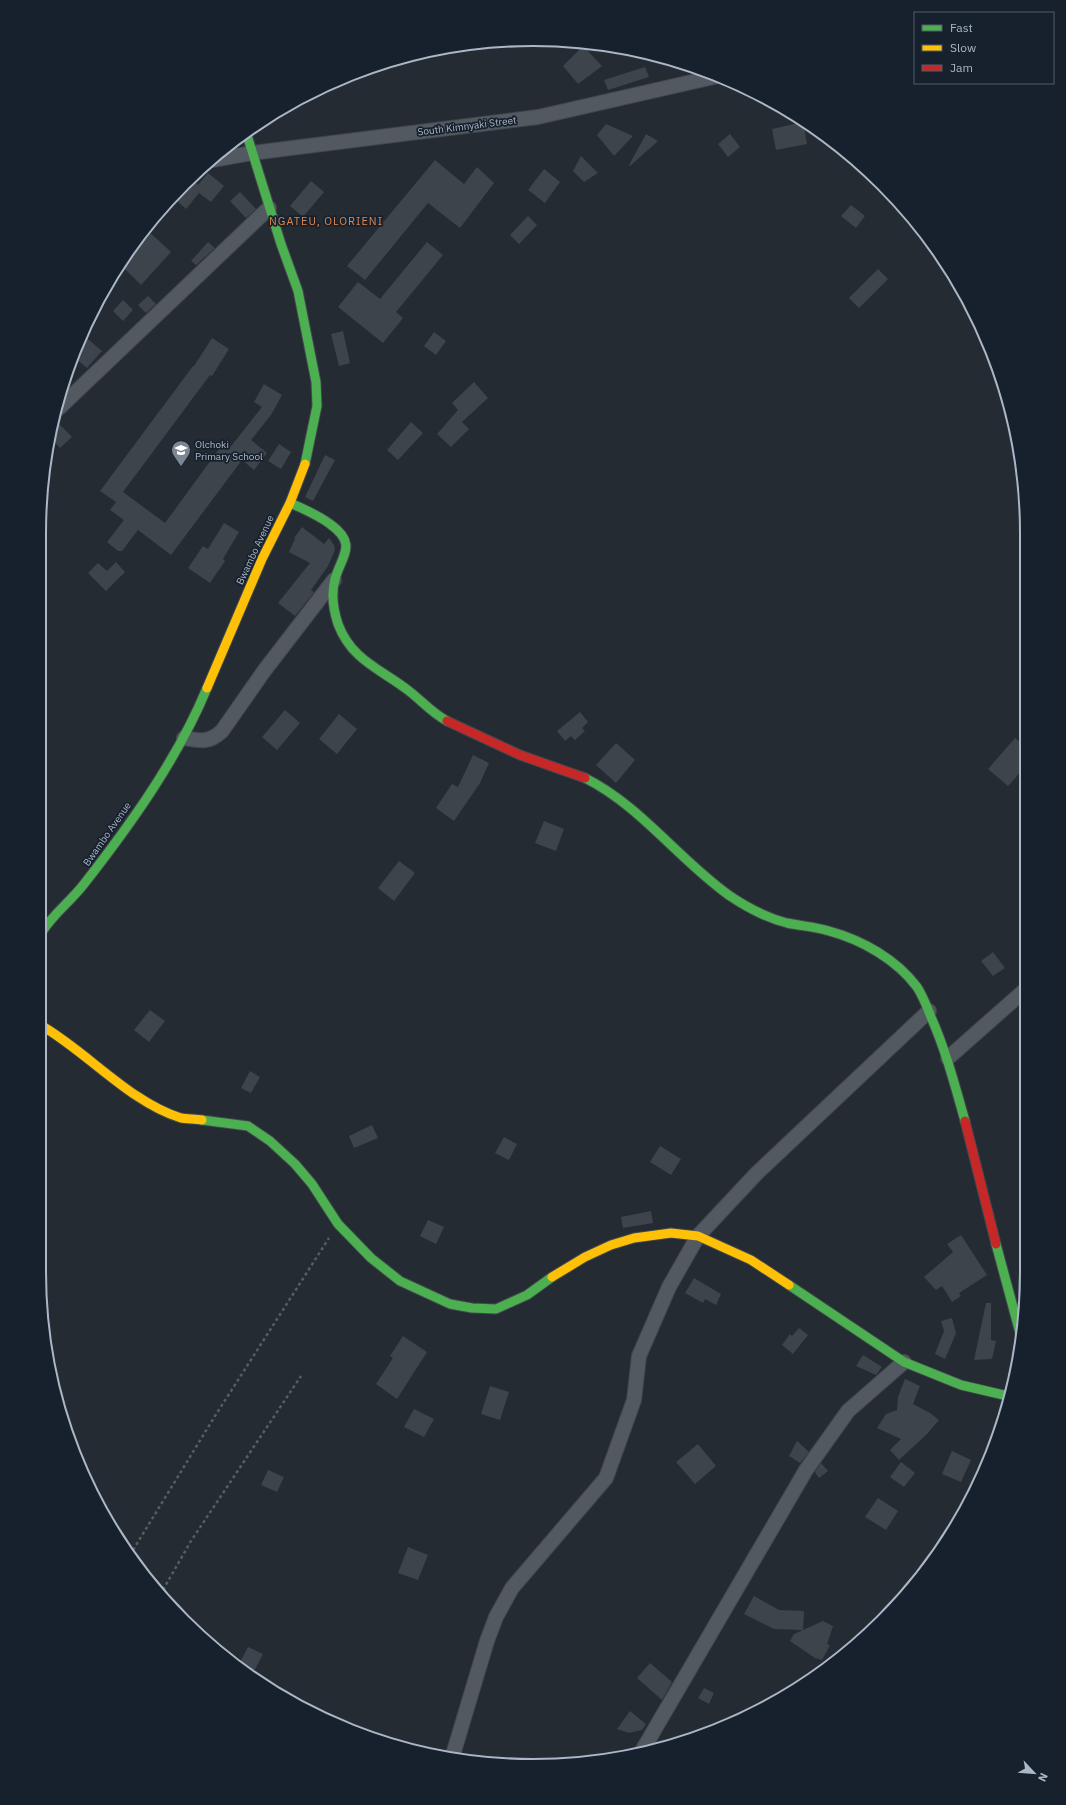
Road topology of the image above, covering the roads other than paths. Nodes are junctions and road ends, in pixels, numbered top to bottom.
1 (705, 78) edge
2 (248, 139) edge
3 (252, 153) junction
4 (223, 158) edge
5 (269, 208) junction
6 (64, 402) edge
7 (290, 503) junction
8 (335, 579) junction
9 (184, 738) junction
10 (46, 926) edge
11 (1020, 994) edge
12 (929, 1012) junction
13 (46, 1028) edge
14 (948, 1058) junction
15 (698, 1236) junction
16 (1017, 1323) edge
17 (904, 1362) junction
18 (1004, 1395) edge
19 (645, 1746) edge
20 (454, 1753) edge

1 - 3 street, South Kimnyaki Street
2 - 3 street, Bwambo Avenue
3 - 4 street, South Kimnyaki Street
3 - 5 street, Bwambo Avenue
5 - 6 street
5 - 7 street, Bwambo Avenue
7 - 8 street
7 - 9 street, Bwambo Avenue
8 - 9 street
8 - 12 street
9 - 10 street, Bwambo Avenue
11 - 14 street
12 - 14 street
12 - 15 street
13 - 15 street
14 - 16 street
15 - 17 street
15 - 20 street
17 - 18 street
17 - 19 street

